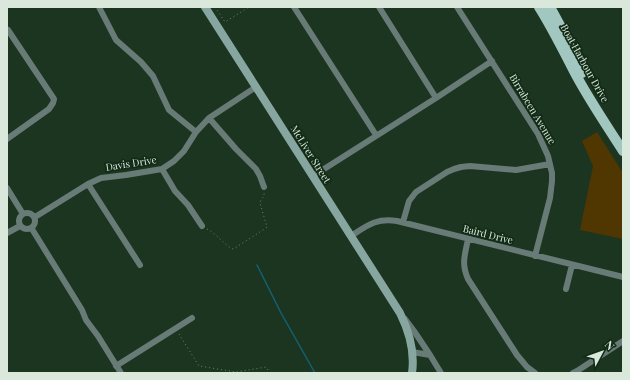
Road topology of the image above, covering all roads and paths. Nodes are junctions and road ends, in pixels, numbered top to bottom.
1 (99, 7) edge
2 (205, 7) edge
3 (216, 7) edge
4 (249, 7) edge
5 (294, 7) edge
6 (380, 7) edge
7 (458, 7) edge
8 (539, 7) edge
9 (550, 7) edge
10 (8, 30) edge
11 (492, 61) junction
12 (256, 87) junction
13 (436, 98) junction
14 (208, 118) junction
15 (196, 132) junction
16 (376, 135) junction
17 (7, 139) edge
18 (623, 139) edge
19 (623, 151) edge
20 (550, 164) junction
21 (162, 169) junction
22 (313, 176) junction
23 (88, 184) junction
24 (264, 187) joint
25 (7, 188) edge
26 (23, 214) junction
27 (35, 217) junction
28 (403, 222) junction
29 (20, 226) junction
30 (202, 226) joint
31 (32, 229) junction
32 (7, 233) edge
33 (351, 236) junction
34 (468, 239) junction
35 (535, 256) junction
36 (140, 265) dead end
37 (572, 265) junction
38 (623, 277) edge
39 (566, 288) dead end
40 (400, 313) junction
41 (192, 318) dead end
42 (176, 328) junction
43 (623, 341) edge
44 (412, 352) junction
45 (430, 355) junction
46 (116, 366) junction
47 (236, 372) junction
48 (121, 373) edge
49 (233, 373) edge
50 (270, 373) edge
51 (412, 373) edge
52 (441, 373) edge
53 (535, 373) edge
54 (573, 373) edge

1 - 15 street
2 - 12 street, McLiver Street
3 - 4 path
5 - 16 street
6 - 13 street
7 - 11 street, Birrabeen Avenue
8 - 19 main road, Boat Harbour Drive
9 - 18 main road, Boat Harbour Drive
10 - 17 street
11 - 13 street
11 - 20 street, Birrabeen Avenue
12 - 14 street, Davis Drive
12 - 22 street, McLiver Street
13 - 16 street
14 - 15 street, Davis Drive
14 - 24 street
15 - 21 street, Davis Drive
16 - 22 street
20 - 28 street
20 - 35 street, Birrabeen Avenue
21 - 23 street, Davis Drive
21 - 30 street
22 - 33 street, McLiver Street
23 - 27 street, Davis Drive
23 - 36 street
24 - 30 path
25 - 26 street
26 - 27 street
26 - 29 street
27 - 31 street
28 - 33 street, Baird Drive
28 - 34 street, Baird Drive
29 - 31 street
29 - 32 street
31 - 46 street
33 - 40 street, McLiver Street
34 - 35 street, Baird Drive
34 - 53 street
35 - 37 street, Baird Drive
37 - 38 street, Baird Drive
37 - 39 street
40 - 44 street, McLiver Street
40 - 45 street, McLiver Street
41 - 42 street
42 - 46 street
42 - 47 path
43 - 54 street
44 - 45 street
44 - 51 street, McLiver Street
45 - 52 street, McLiver Street
46 - 48 street
47 - 49 path
47 - 50 path

